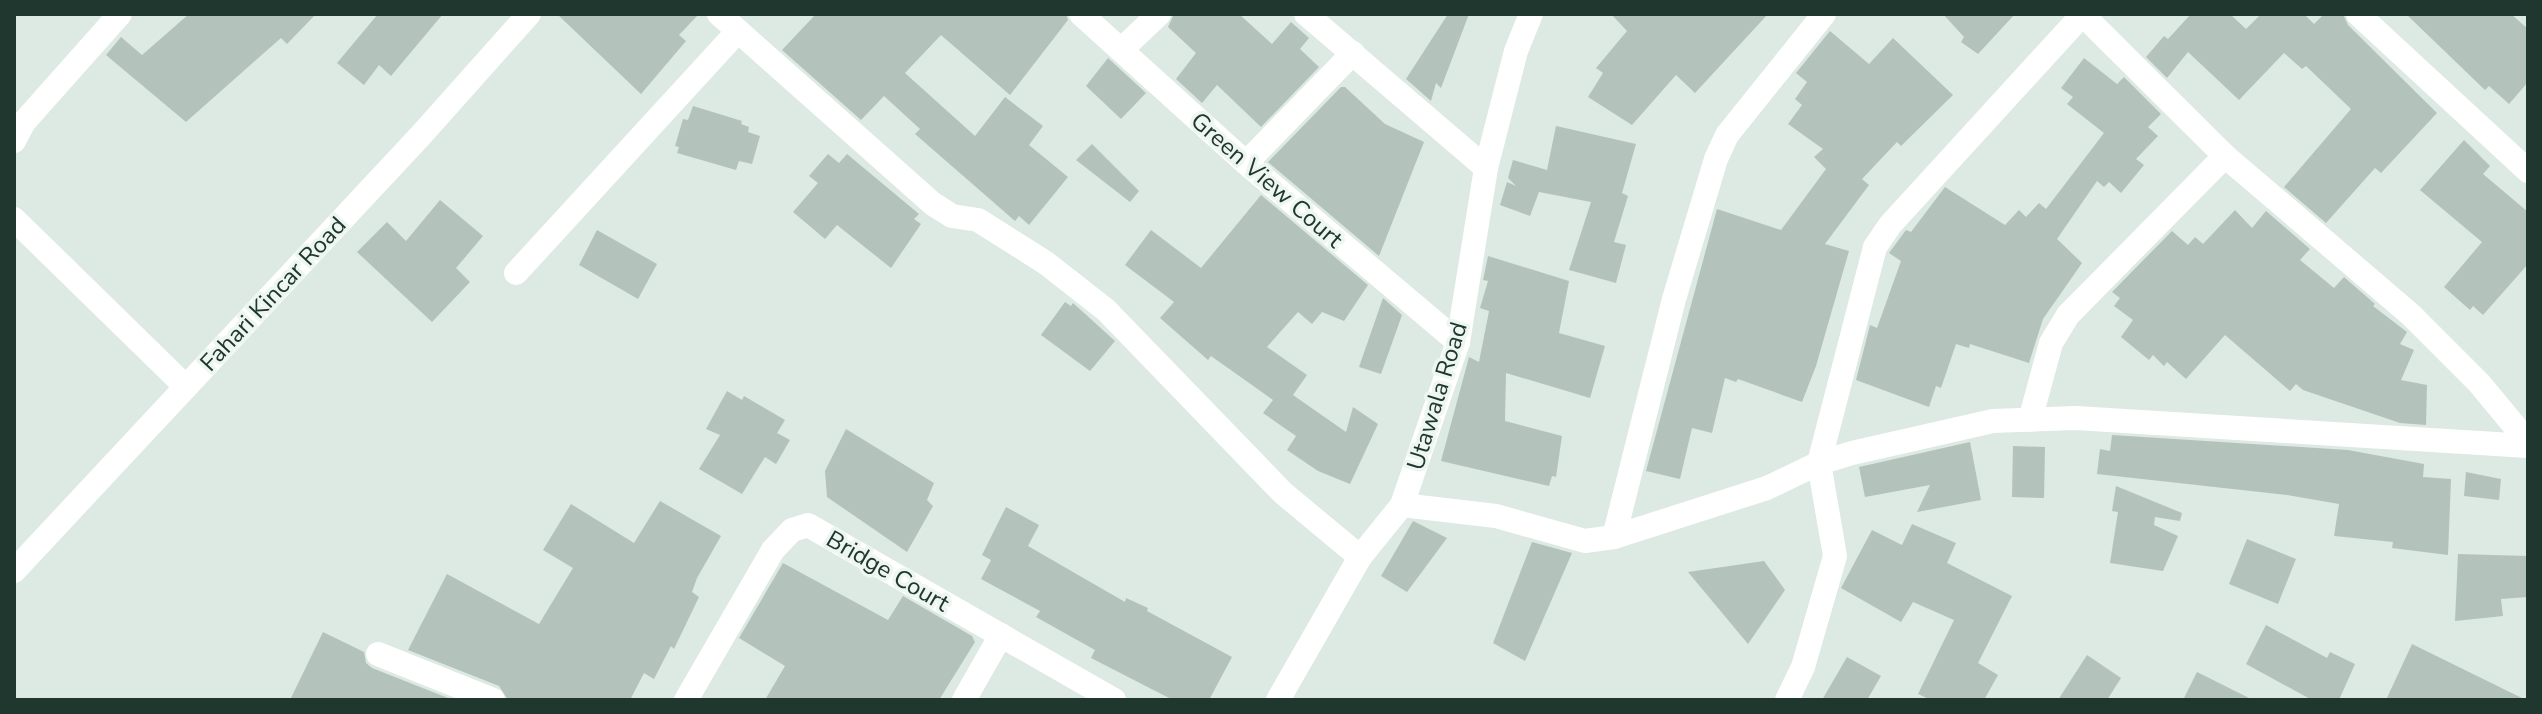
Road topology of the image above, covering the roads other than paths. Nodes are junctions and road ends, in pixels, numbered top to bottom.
1 (120, 14) edge
2 (529, 14) edge
3 (719, 14) edge
4 (1081, 14) edge
5 (1159, 14) edge
6 (1306, 14) edge
7 (1531, 14) edge
8 (1824, 14) edge
9 (2083, 14) edge
10 (2358, 14) edge
11 (738, 31) junction
12 (1121, 50) junction
13 (1353, 53) junction
14 (14, 141) edge
15 (2225, 156) junction
16 (1246, 163) junction
17 (1486, 168) junction
18 (2528, 171) edge
19 (14, 219) edge
20 (516, 273) dead end
21 (1458, 342) junction
22 (186, 387) junction
23 (2030, 420) junction
24 (2528, 444) edge
25 (1819, 463) junction
26 (1402, 505) junction
27 (1614, 537) junction
28 (1360, 557) junction
29 (14, 571) edge
30 (1001, 635) junction
31 (378, 654) dead end
32 (493, 700) edge
33 (686, 700) edge
34 (964, 700) edge
35 (1114, 700) edge
36 (1278, 700) edge
37 (1787, 700) edge

1 - 14 street
2 - 22 street, Fahari Kincar Road
3 - 11 street
4 - 12 street, Green View Court
5 - 12 street
6 - 13 street
7 - 17 street, Utawala Road
8 - 27 street
9 - 15 street
9 - 25 street
10 - 18 street
11 - 20 street
11 - 28 street
12 - 16 street, Green View Court
13 - 16 street
13 - 17 street
15 - 23 street
15 - 24 street
16 - 21 street, Green View Court
17 - 21 street, Utawala Road
19 - 22 street
21 - 26 street, Utawala Road
22 - 29 street, Fahari Kincar Road
23 - 24 street
23 - 25 street
25 - 27 street
25 - 37 street
26 - 27 street
26 - 28 street, Utawala Road
28 - 36 street, Utawala Road
30 - 33 street, Bridge Court
30 - 34 street
30 - 35 street, Bridge Court
31 - 32 street

